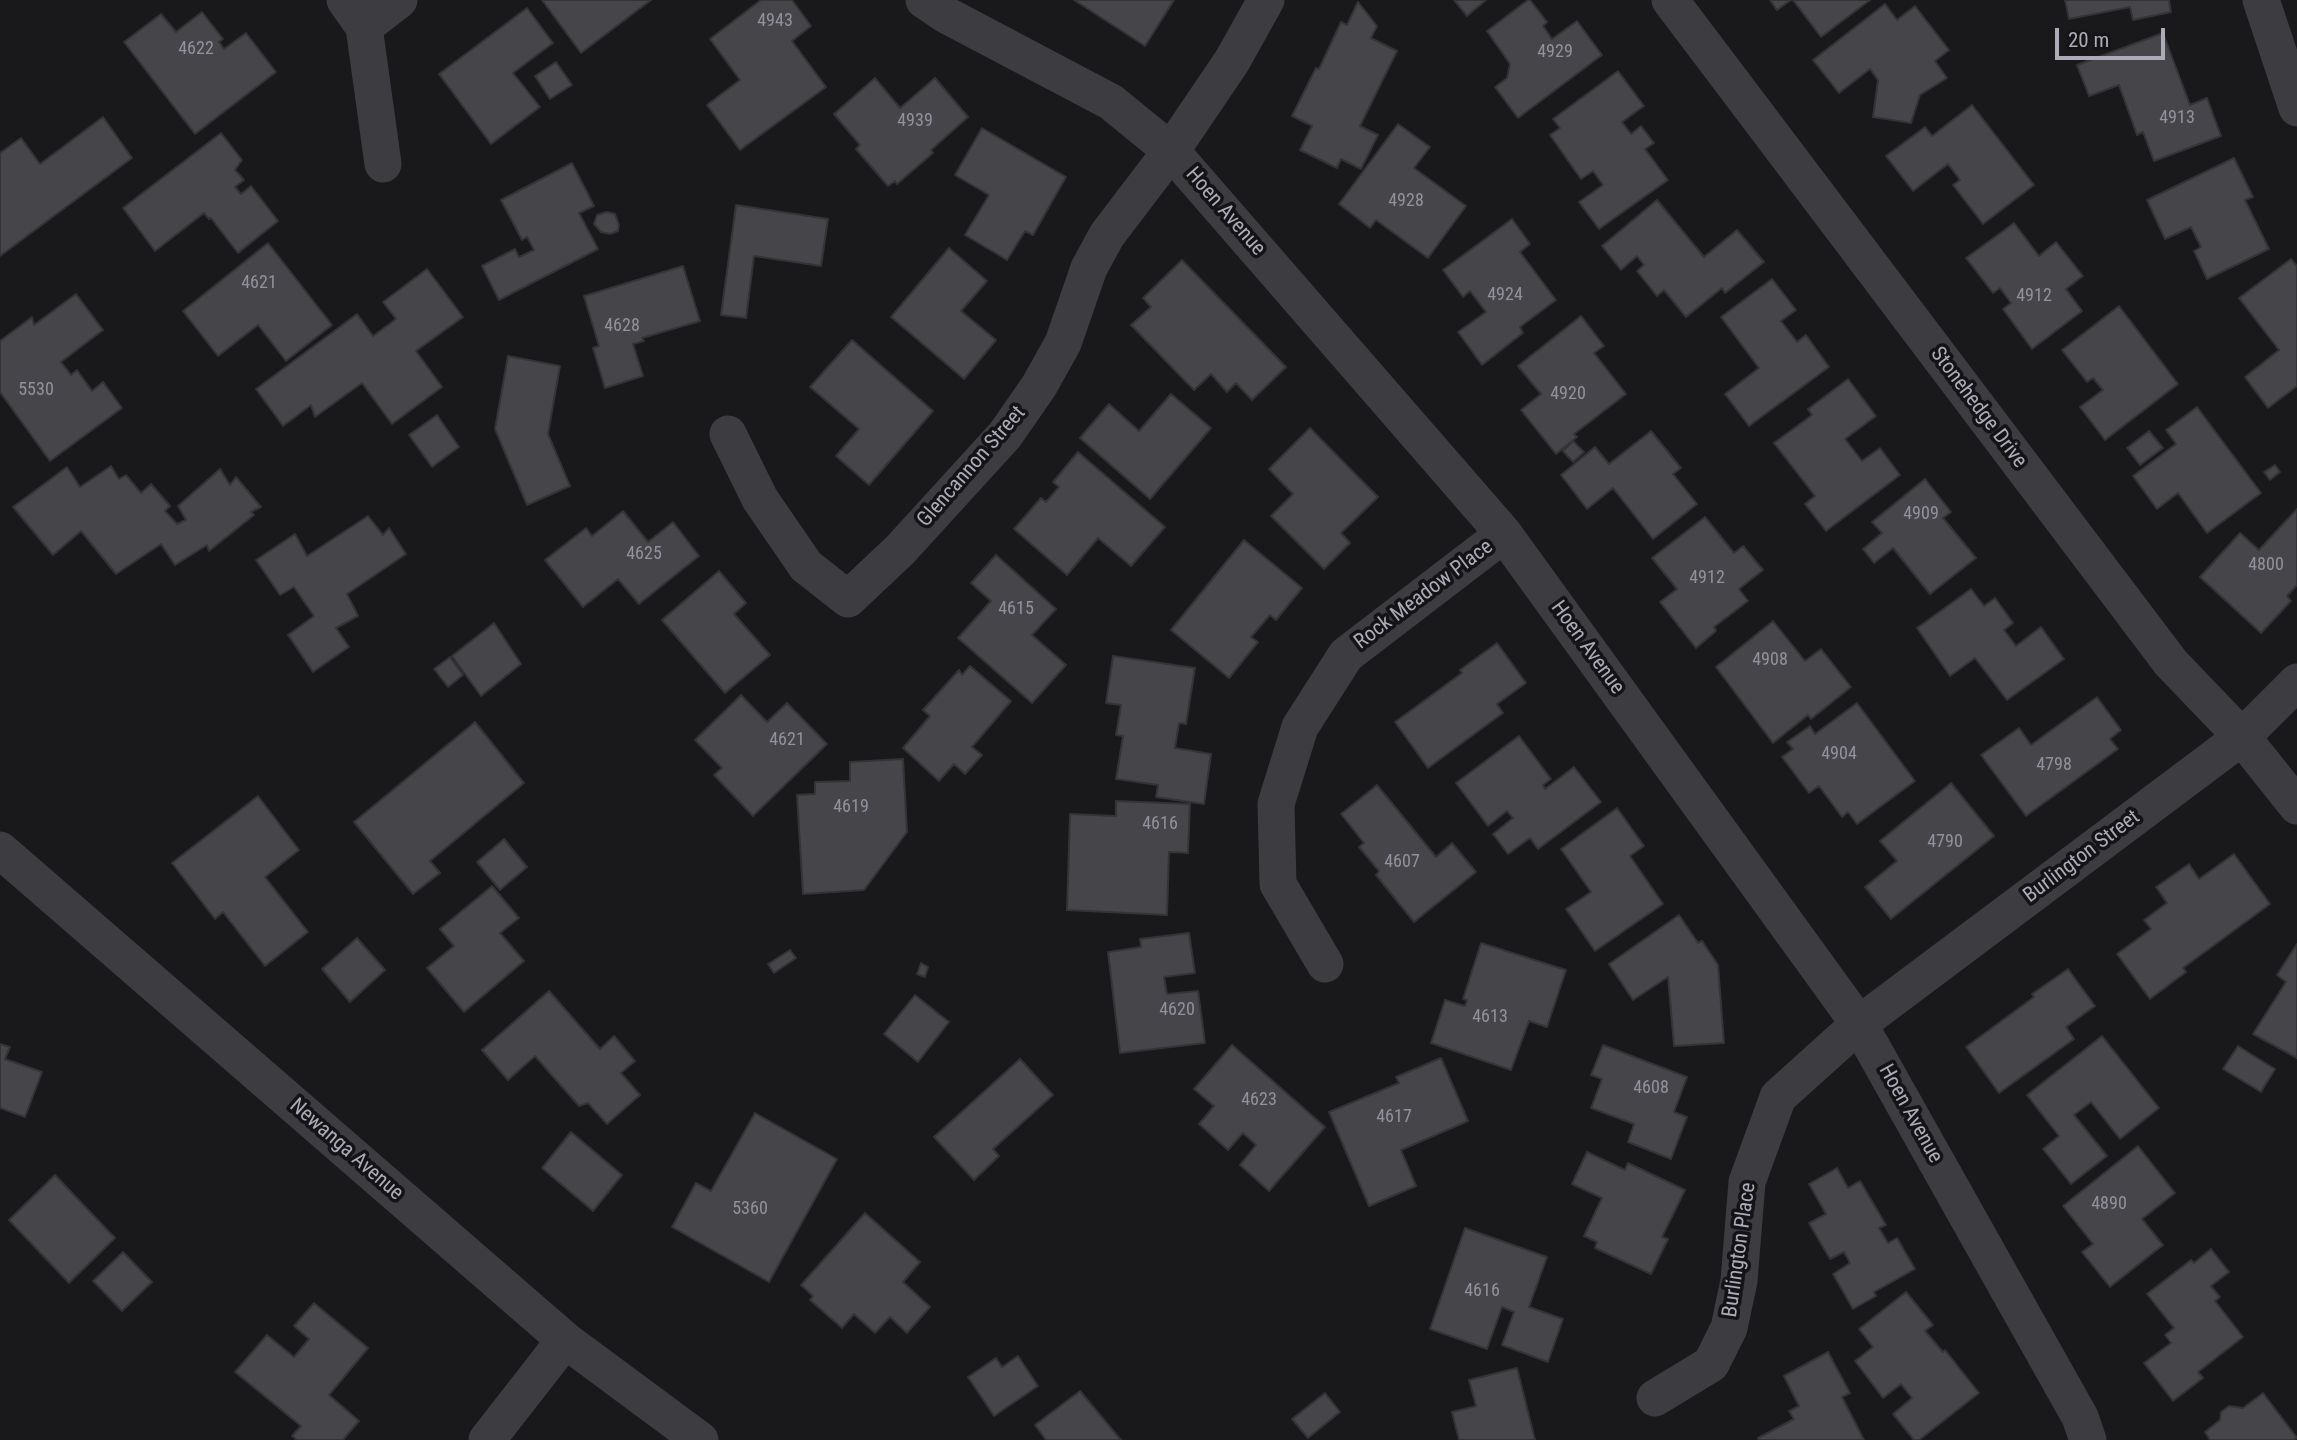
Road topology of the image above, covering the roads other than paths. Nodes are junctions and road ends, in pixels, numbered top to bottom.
1 (399, 0) edge
2 (924, 0) edge
3 (1266, 0) edge
4 (1670, 0) edge
5 (2261, 0) edge
6 (355, 14) edge
7 (2297, 108) edge
8 (1171, 151) junction
9 (383, 164) dead end
10 (728, 435) dead end
11 (1504, 534) junction
12 (2297, 681) edge
13 (2242, 737) junction
14 (2297, 806) edge
15 (0, 850) edge
16 (1325, 964) dead end
17 (1859, 1024) junction
18 (565, 1340) junction
19 (1655, 1398) dead end
20 (486, 1440) edge
21 (700, 1440) edge
22 (2088, 1440) edge

1 - 6 street
2 - 8 street, Hoen Avenue
3 - 8 street, Glencannon Street
4 - 13 street, Stonehedge Drive
5 - 7 street
6 - 9 street
8 - 10 street, Glencannon Street
8 - 11 street, Hoen Avenue
11 - 16 street, Rock Meadow Place
11 - 17 street, Hoen Avenue
12 - 13 street, Burlington Street
13 - 14 street, Stonehedge Drive
13 - 17 street, Burlington Street
15 - 18 street, Newanga Avenue
17 - 19 street, Burlington Place
17 - 22 street, Hoen Avenue
18 - 20 street
18 - 21 street, Newanga Avenue

